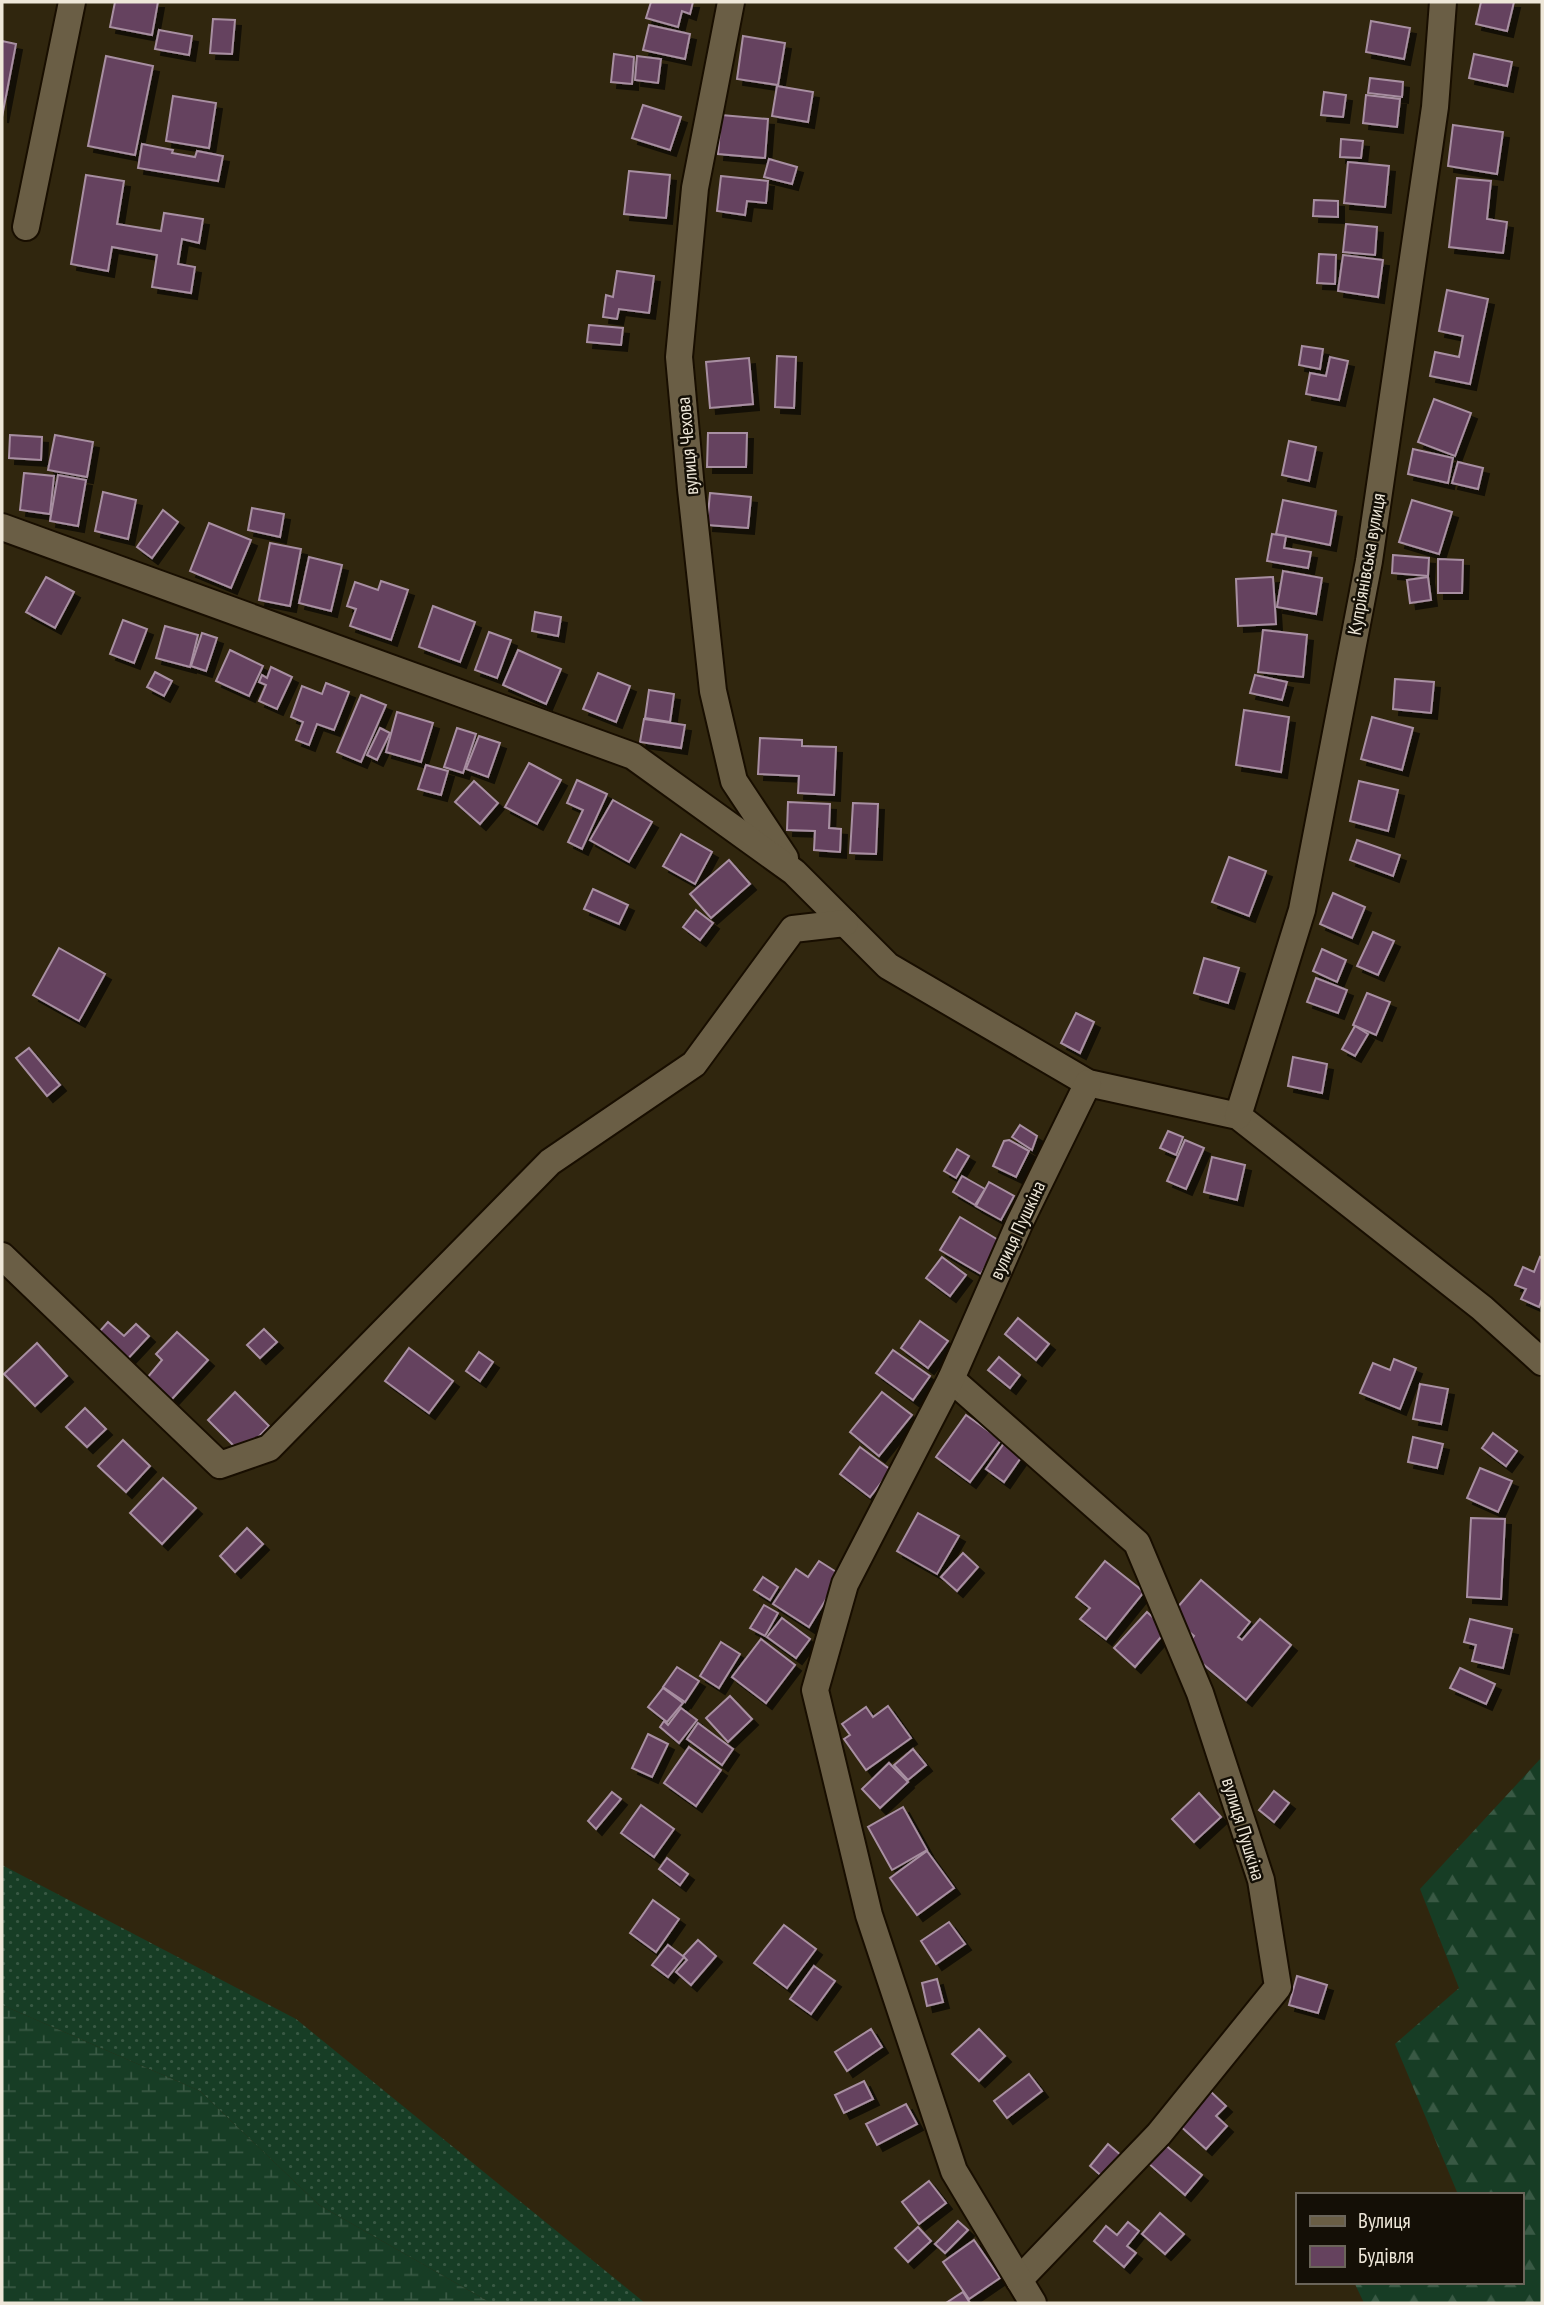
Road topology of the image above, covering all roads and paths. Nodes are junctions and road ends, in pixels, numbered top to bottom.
1 (72, 2) edge
2 (731, 2) edge
3 (1443, 2) edge
4 (26, 227) dead end
5 (2, 527) edge
6 (794, 873) junction
7 (845, 923) junction
8 (1088, 1083) junction
9 (1238, 1116) junction
10 (2, 1256) edge
11 (1542, 1362) edge
12 (951, 1379) junction
13 (1019, 2280) junction
14 (1033, 2303) edge

1 - 4 street
2 - 6 street, вулиця Чехова
3 - 9 street, Купріянівська вулиця
5 - 6 street
6 - 7 street
7 - 8 street
7 - 10 street
8 - 9 street
8 - 12 street, вулиця Пушкіна
9 - 11 street
12 - 13 street, вулиця Пушкіна
12 - 13 street, вулиця Пушкіна
13 - 14 street, вулиця Пушкіна

